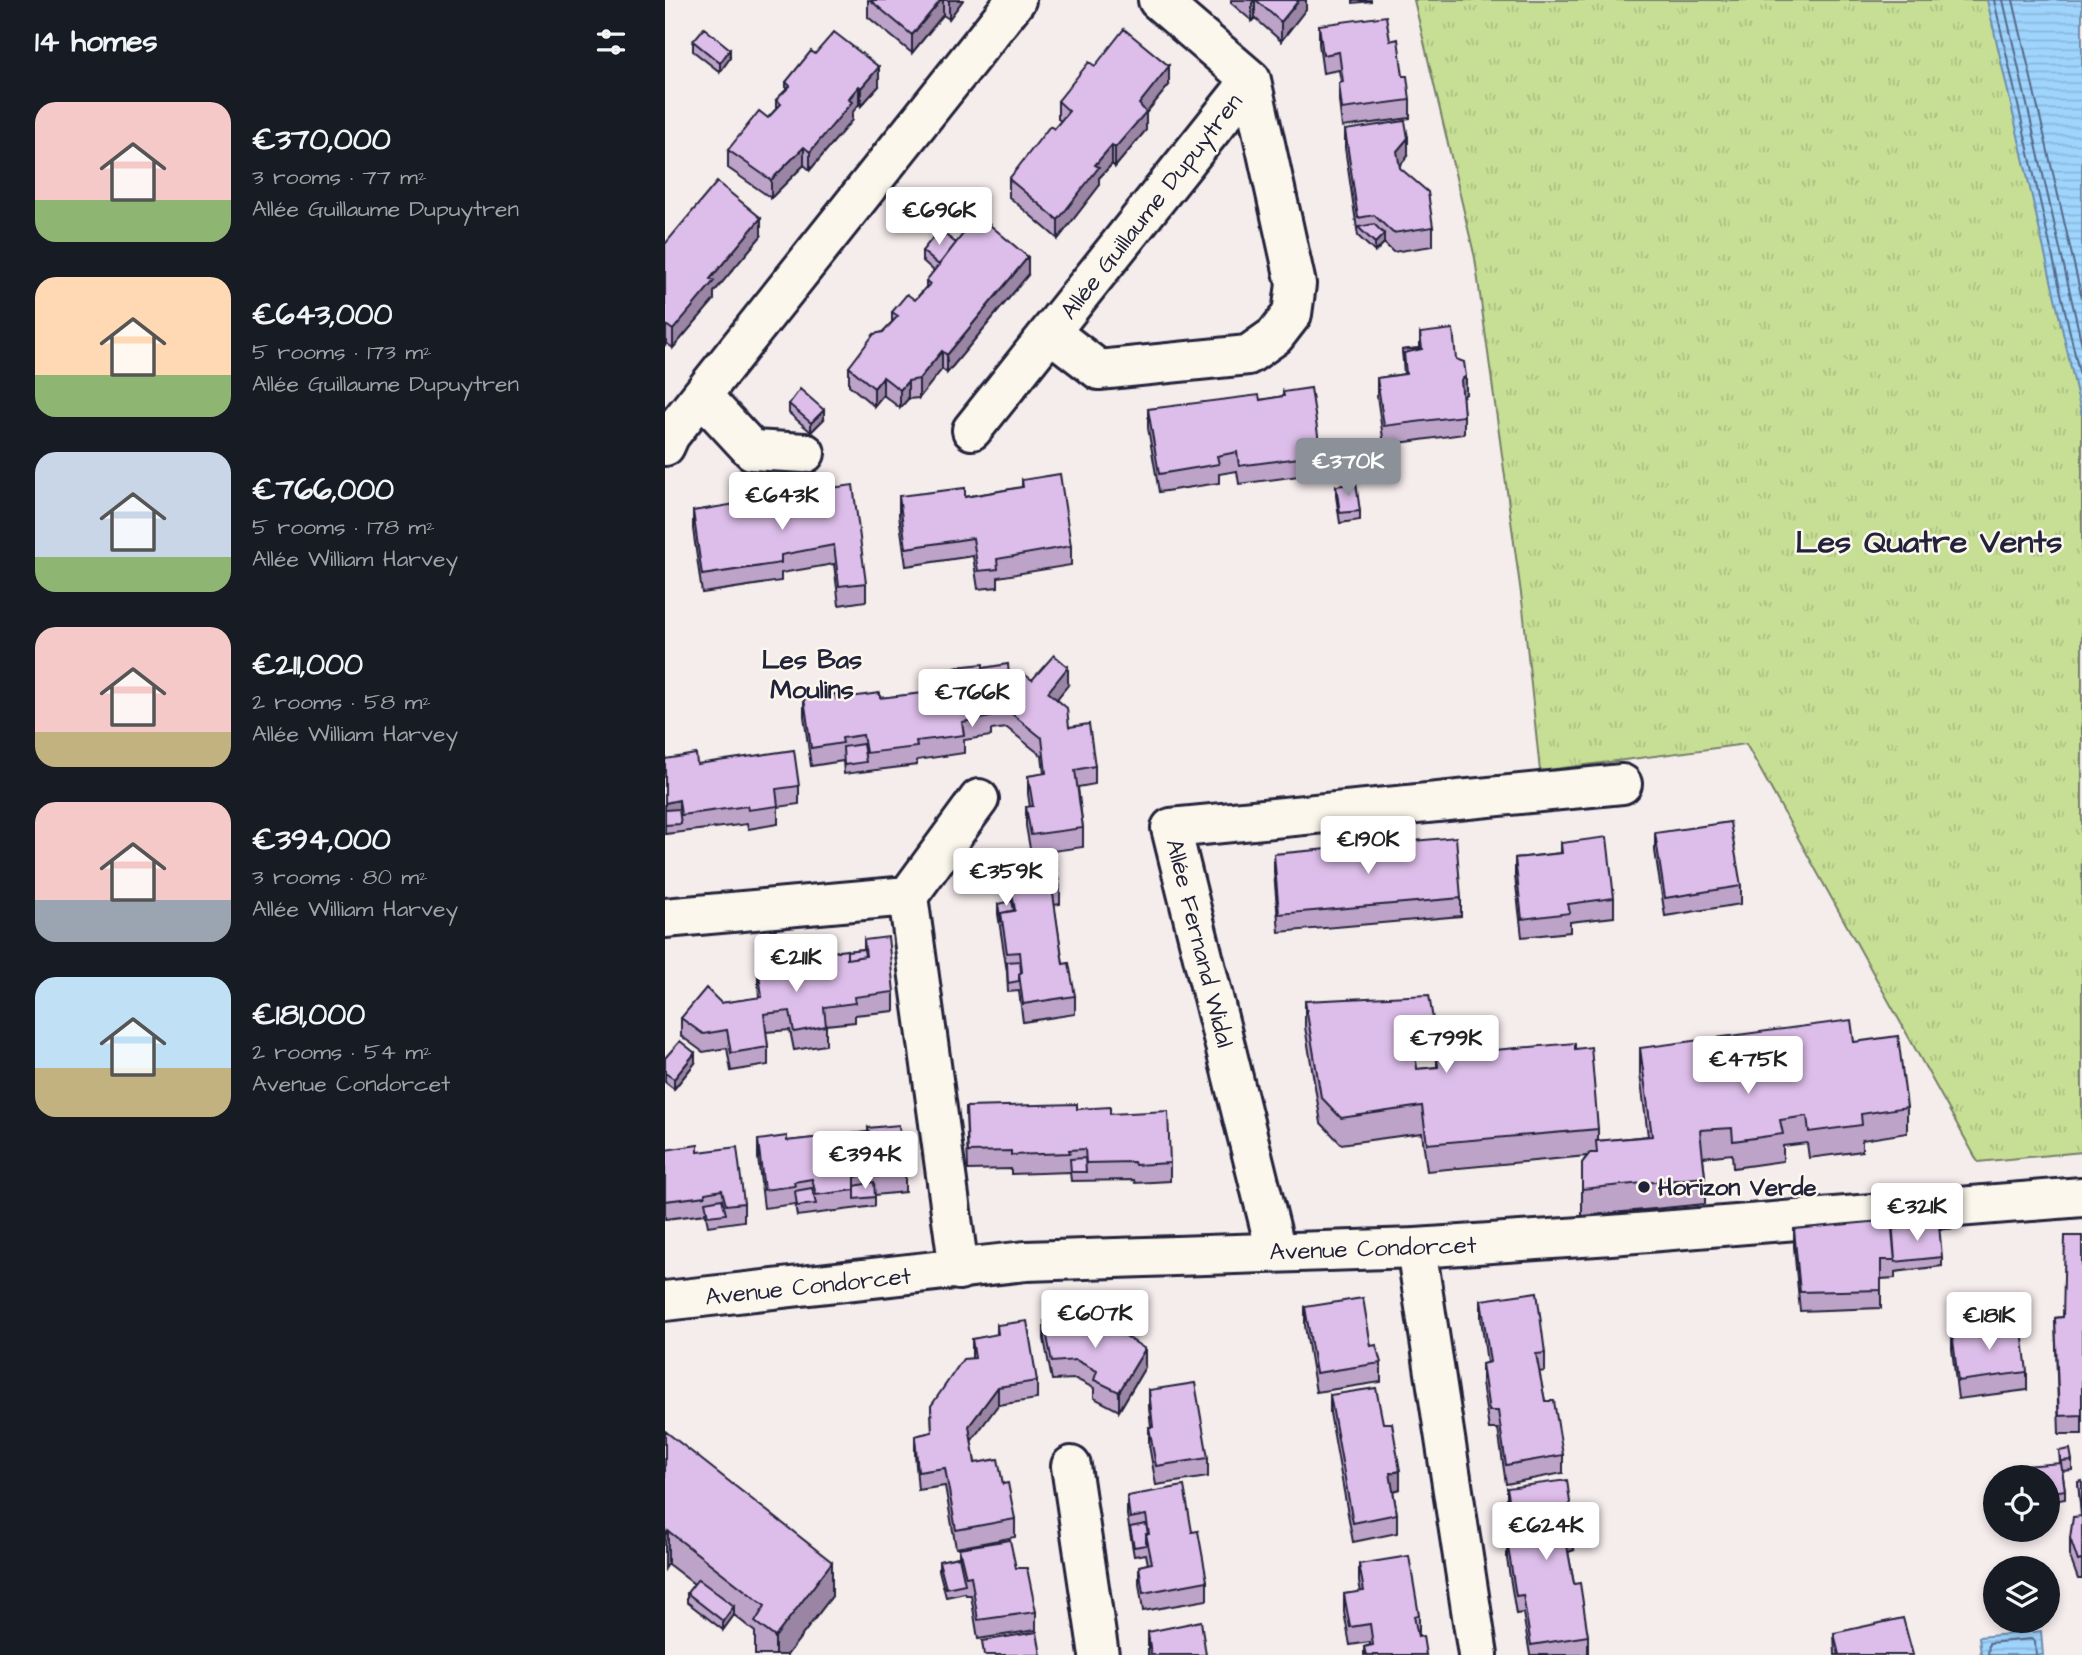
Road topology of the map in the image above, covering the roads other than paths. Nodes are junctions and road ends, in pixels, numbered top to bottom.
1 (1016, 0) edge
2 (1158, 0) edge
3 (1251, 80) junction
4 (1051, 333) junction
5 (702, 396) junction
6 (972, 430) dead end
7 (665, 446) edge
8 (806, 453) dead end
9 (1622, 784) dead end
10 (979, 799) dead end
11 (908, 896) junction
12 (665, 918) edge
13 (2082, 1197) edge
14 (1416, 1248) junction
15 (1276, 1251) junction
16 (960, 1269) junction
17 (665, 1301) edge
18 (1071, 1466) dead end
19 (1099, 1655) edge
20 (1478, 1655) edge

1 - 5 street
2 - 3 street, Allée Guillaume Dupuytren
3 - 4 street, Allée Guillaume Dupuytren
3 - 4 street, Allée Guillaume Dupuytren
4 - 6 street, Allée Guillaume Dupuytren
5 - 7 street
5 - 8 street
9 - 15 street, Allée Fernand Widal
10 - 11 street
11 - 12 street
11 - 16 street
13 - 14 street, Avenue Condorcet
14 - 15 street, Avenue Condorcet
14 - 20 street
15 - 16 street, Avenue Condorcet
16 - 17 street, Avenue Condorcet
18 - 19 street

